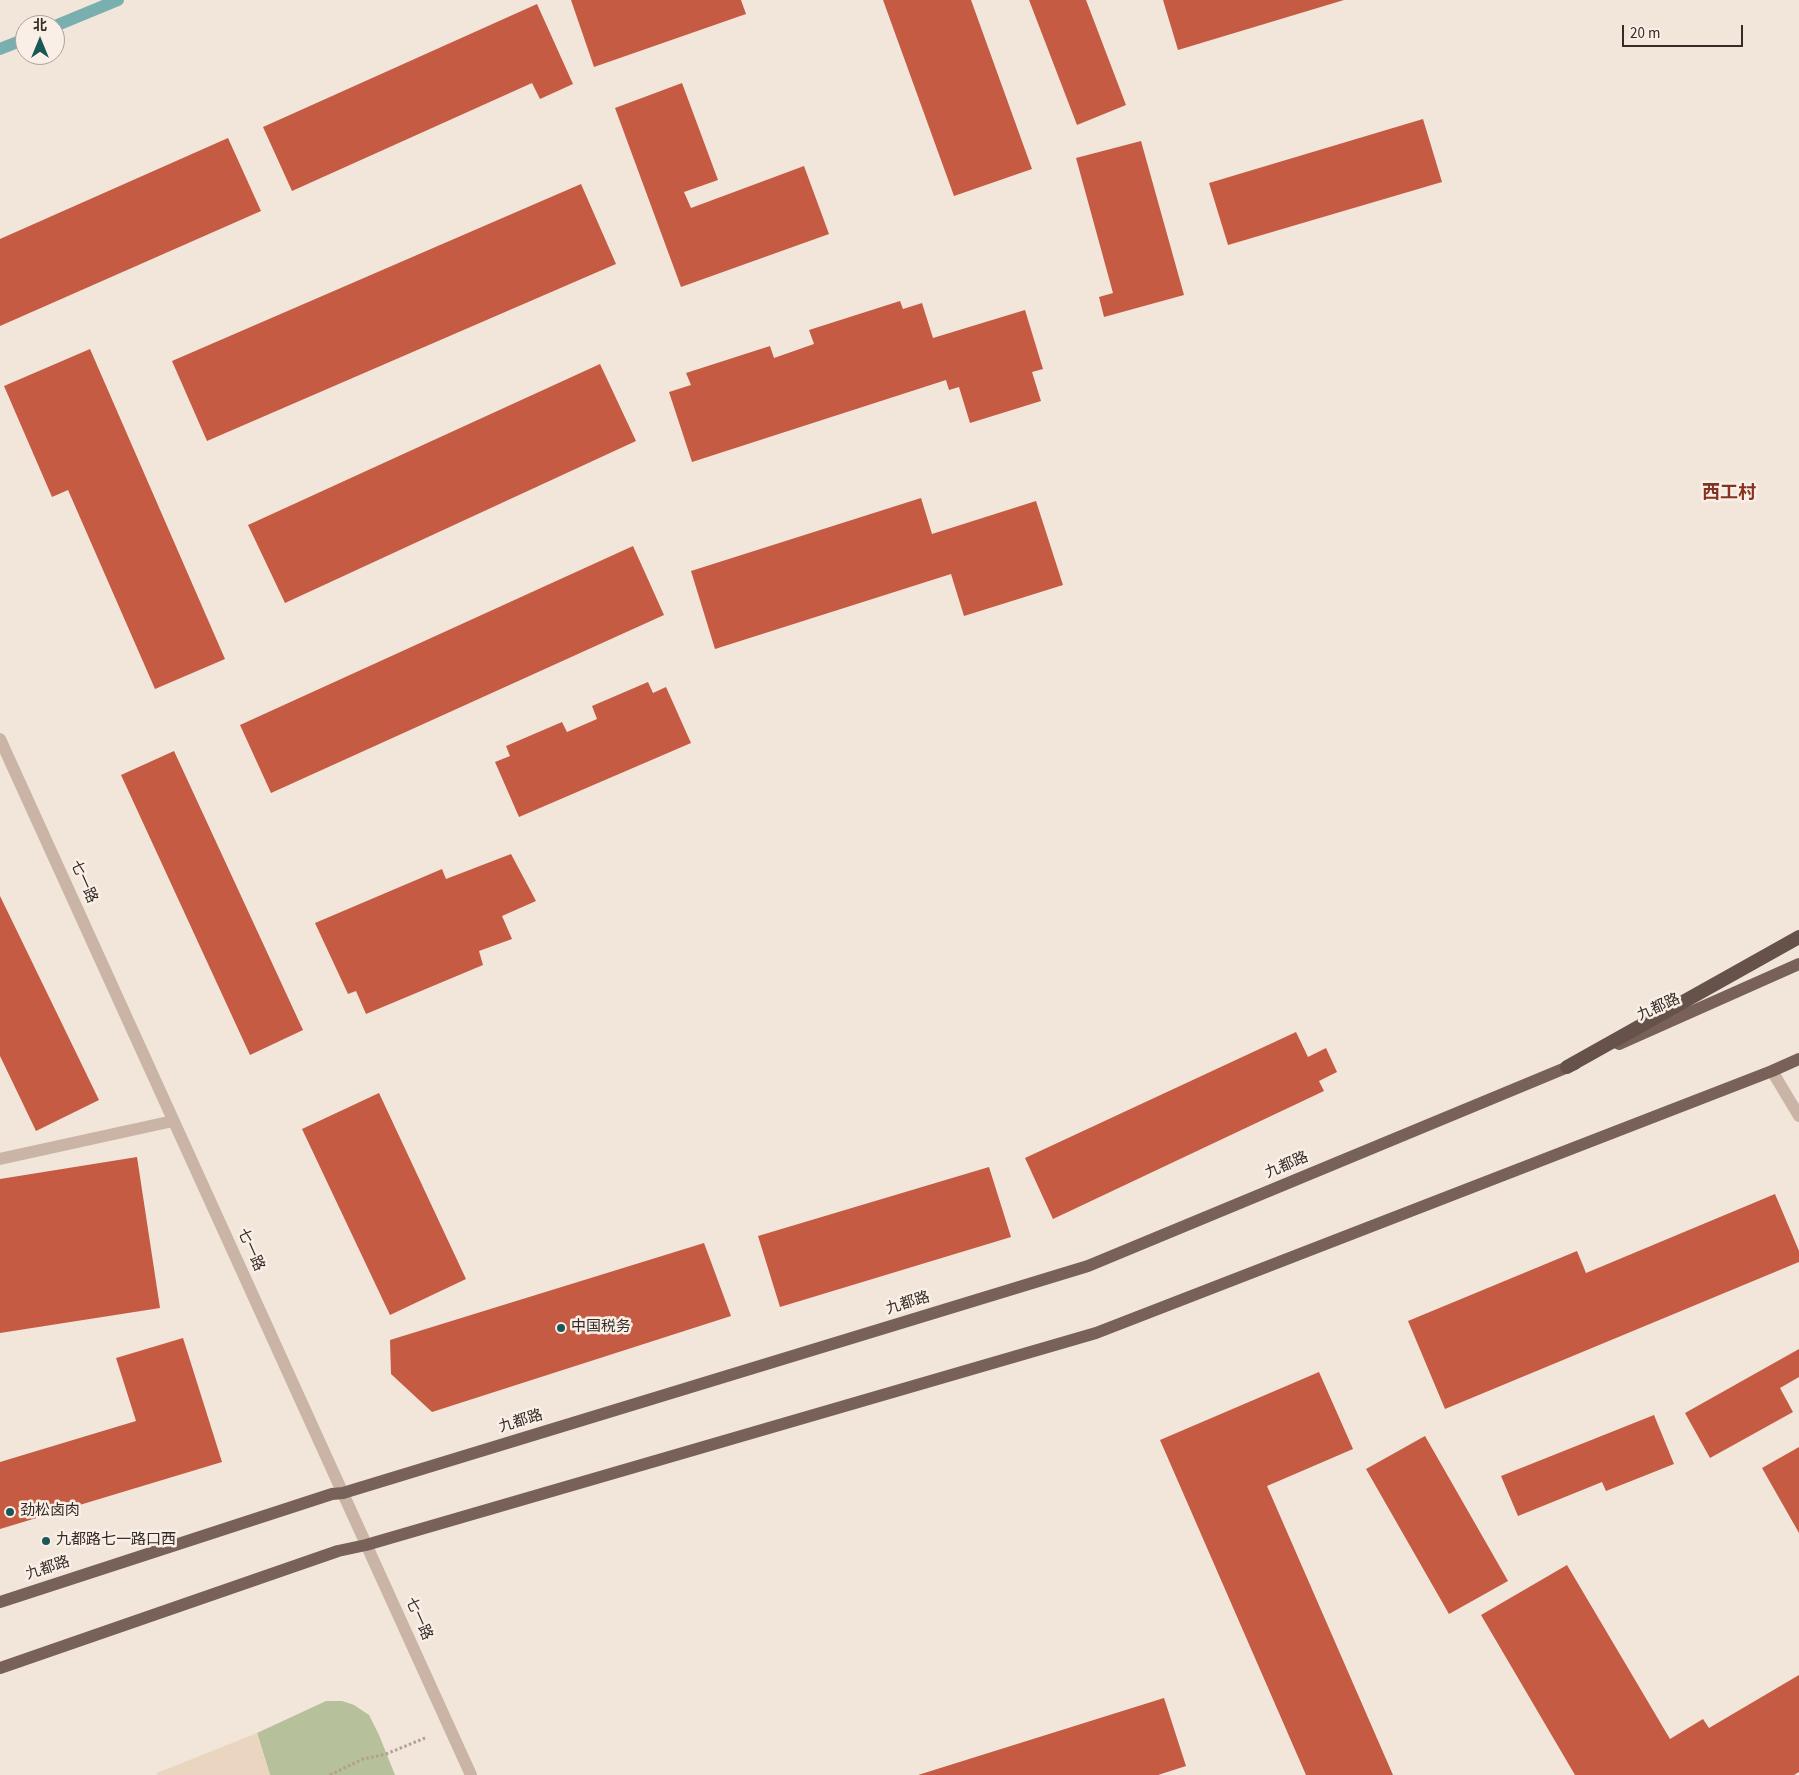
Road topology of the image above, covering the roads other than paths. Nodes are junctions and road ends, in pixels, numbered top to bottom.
1 (0, 739) edge
2 (1799, 937) edge
3 (1799, 964) edge
4 (1799, 1059) edge
5 (1567, 1067) junction
6 (1772, 1071) junction
7 (1799, 1116) edge
8 (174, 1121) junction
9 (0, 1159) edge
10 (343, 1493) junction
11 (366, 1545) junction
12 (0, 1602) edge
13 (0, 1668) edge
14 (471, 1775) edge

1 - 8 street, 七一路
2 - 5 highway
3 - 5 main road, 九都路
4 - 6 main road
5 - 10 main road, 九都路
6 - 7 street
6 - 11 main road
8 - 9 street
8 - 10 street, 七一路
10 - 11 street, 七一路
10 - 12 main road, 九都路
11 - 13 main road
11 - 14 street, 七一路

